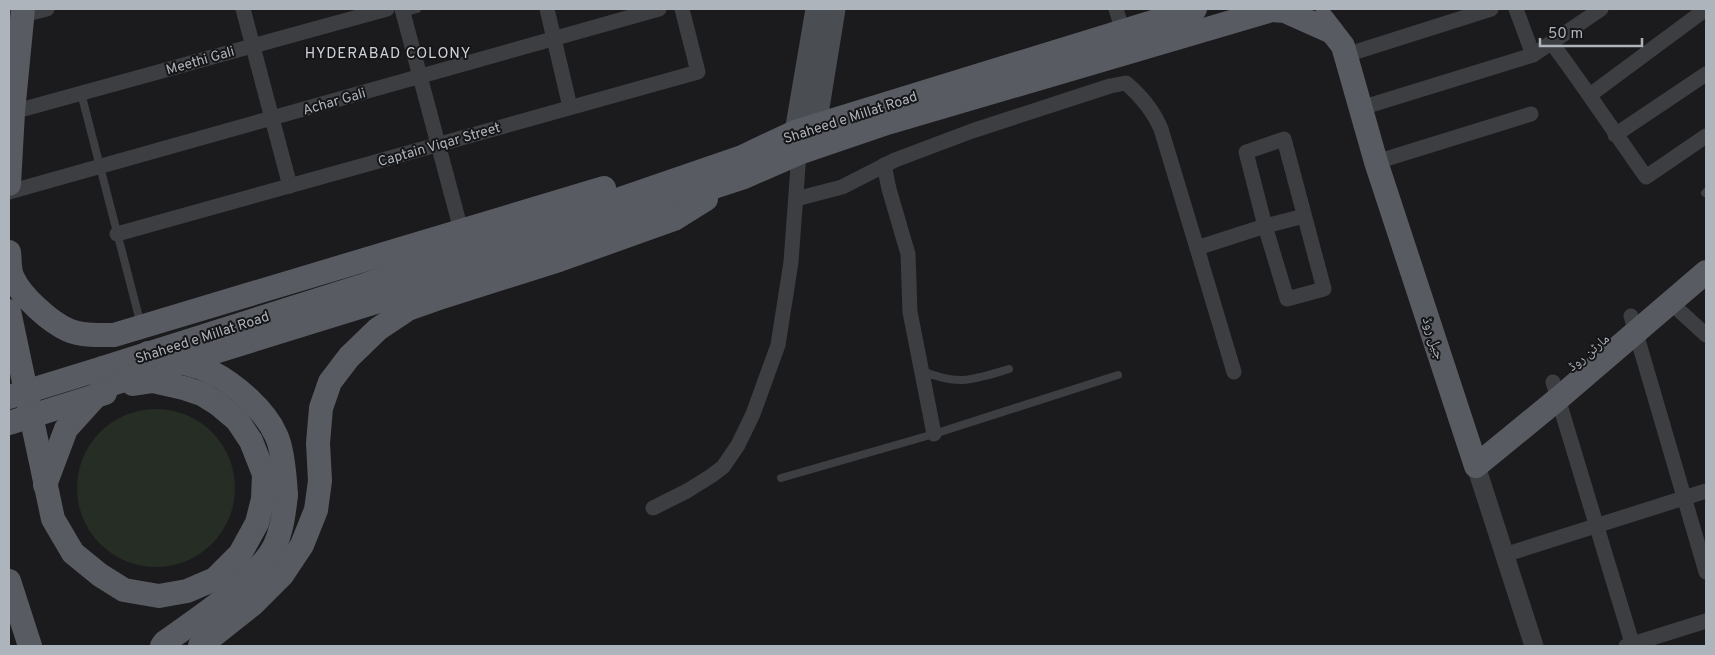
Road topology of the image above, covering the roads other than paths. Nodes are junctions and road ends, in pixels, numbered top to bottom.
1 (47, 9) edge
2 (243, 9) edge
3 (387, 9) edge
4 (547, 9) edge
5 (659, 9) edge
6 (682, 9) edge
7 (816, 9) edge
8 (835, 9) edge
9 (1116, 9) edge
10 (1195, 9) edge
11 (1314, 9) edge
12 (1491, 9) edge
13 (1516, 9) edge
14 (1601, 9) edge
15 (1706, 9) edge
16 (407, 10) edge
17 (23, 12) edge
18 (1332, 32) junction
19 (555, 38) junction
20 (1126, 42) junction
21 (1552, 42) junction
22 (252, 45) junction
23 (1346, 55) junction
24 (1532, 55) junction
25 (1706, 74) edge
26 (420, 77) junction
27 (81, 93) junction
28 (1590, 94) junction
29 (570, 107) junction
30 (1361, 108) junction
31 (13, 112) junction
32 (1531, 114) dead end
33 (272, 118) junction
34 (1616, 135) junction
35 (1706, 136) edge
36 (805, 140) junction
37 (438, 144) junction
38 (1376, 162) junction
39 (884, 165) junction
40 (100, 166) junction
41 (743, 167) junction
42 (9, 184) edge
43 (290, 186) junction
44 (9, 192) edge
45 (796, 199) junction
46 (1304, 216) junction
47 (1264, 226) junction
48 (461, 230) junction
49 (118, 234) junction
50 (1197, 248) junction
51 (9, 252) edge
52 (1705, 270) edge
53 (1670, 302) junction
54 (9, 311) edge
55 (1633, 324) junction
56 (141, 327) junction
57 (1706, 335) edge
58 (148, 353) junction
59 (1009, 368) dead end
60 (920, 370) junction
61 (1234, 372) dead end
62 (1118, 376) dead end
63 (1556, 390) junction
64 (9, 398) edge
65 (9, 423) edge
66 (934, 434) junction
67 (1473, 459) junction
68 (780, 478) dead end
69 (45, 485) junction
70 (1706, 491) edge
71 (1683, 498) junction
72 (653, 508) dead end
73 (1598, 525) junction
74 (1504, 555) junction
75 (1706, 572) edge
76 (9, 581) edge
77 (1706, 621) edge
78 (30, 646) edge
79 (162, 646) edge
80 (200, 646) edge
81 (1534, 646) edge
82 (1631, 646) edge

1 - 17 street
2 - 22 street
3 - 22 street, Meethi Gali
4 - 19 street
5 - 19 street, Achar Gali
6 - 29 street, Captain Viqar Street
7 - 36 main road
8 - 36 main road
9 - 20 street
10 - 20 main road, Shaheed e Millat Road
11 - 18 main road
12 - 23 street
13 - 24 street
14 - 21 street
15 - 28 street
16 - 26 street
17 - 31 main road
18 - 20 main road, Shaheed e Millat Road
18 - 23 main road, جیل روڈ
19 - 26 street, Achar Gali
19 - 29 street
20 - 36 main road, Shaheed e Millat Road
21 - 24 street
21 - 28 street
22 - 27 street, Meethi Gali
22 - 33 street
23 - 30 main road, جیل روڈ
24 - 30 street
25 - 34 street
26 - 33 street, Achar Gali
26 - 37 street
27 - 31 street, Meethi Gali
27 - 40 lane
28 - 34 street
29 - 37 street, Captain Viqar Street
30 - 38 main road, جیل روڈ
31 - 42 main road
32 - 38 street
33 - 40 street, Achar Gali
33 - 43 street
34 - 35 street
36 - 41 main road, Shaheed e Millat Road
36 - 45 street
37 - 43 street, Captain Viqar Street
37 - 48 street
38 - 67 main road, جیل روڈ
39 - 45 street
39 - 50 street
39 - 60 street
40 - 44 street, Achar Gali
40 - 49 lane
41 - 48 main road
41 - 58 main road, Shaheed e Millat Road
41 - 69 main road
41 - 80 main road
43 - 49 street, Captain Viqar Street
45 - 72 street
46 - 47 street
46 - 47 street
46 - 47 street
47 - 50 street
48 - 56 main road
49 - 56 lane
50 - 61 street
51 - 56 main road
52 - 53 main road, مارٹن روڈ
52 - 55 main road, مارٹن روڈ
53 - 55 main road, مارٹن روڈ
53 - 57 street
54 - 69 main road
55 - 63 main road, مارٹن روڈ
55 - 71 street
58 - 64 main road, Shaheed e Millat Road, bridge
58 - 79 main road, bridge
59 - 60 lane
60 - 66 street
62 - 66 lane
63 - 67 main road, مارٹن روڈ
63 - 73 street
65 - 69 main road, bridge
66 - 68 lane
67 - 74 street, جیل روڈ
70 - 71 street
71 - 73 street
71 - 75 street
73 - 74 street
73 - 82 street
74 - 81 street, جیل روڈ
76 - 78 main road
77 - 82 street

